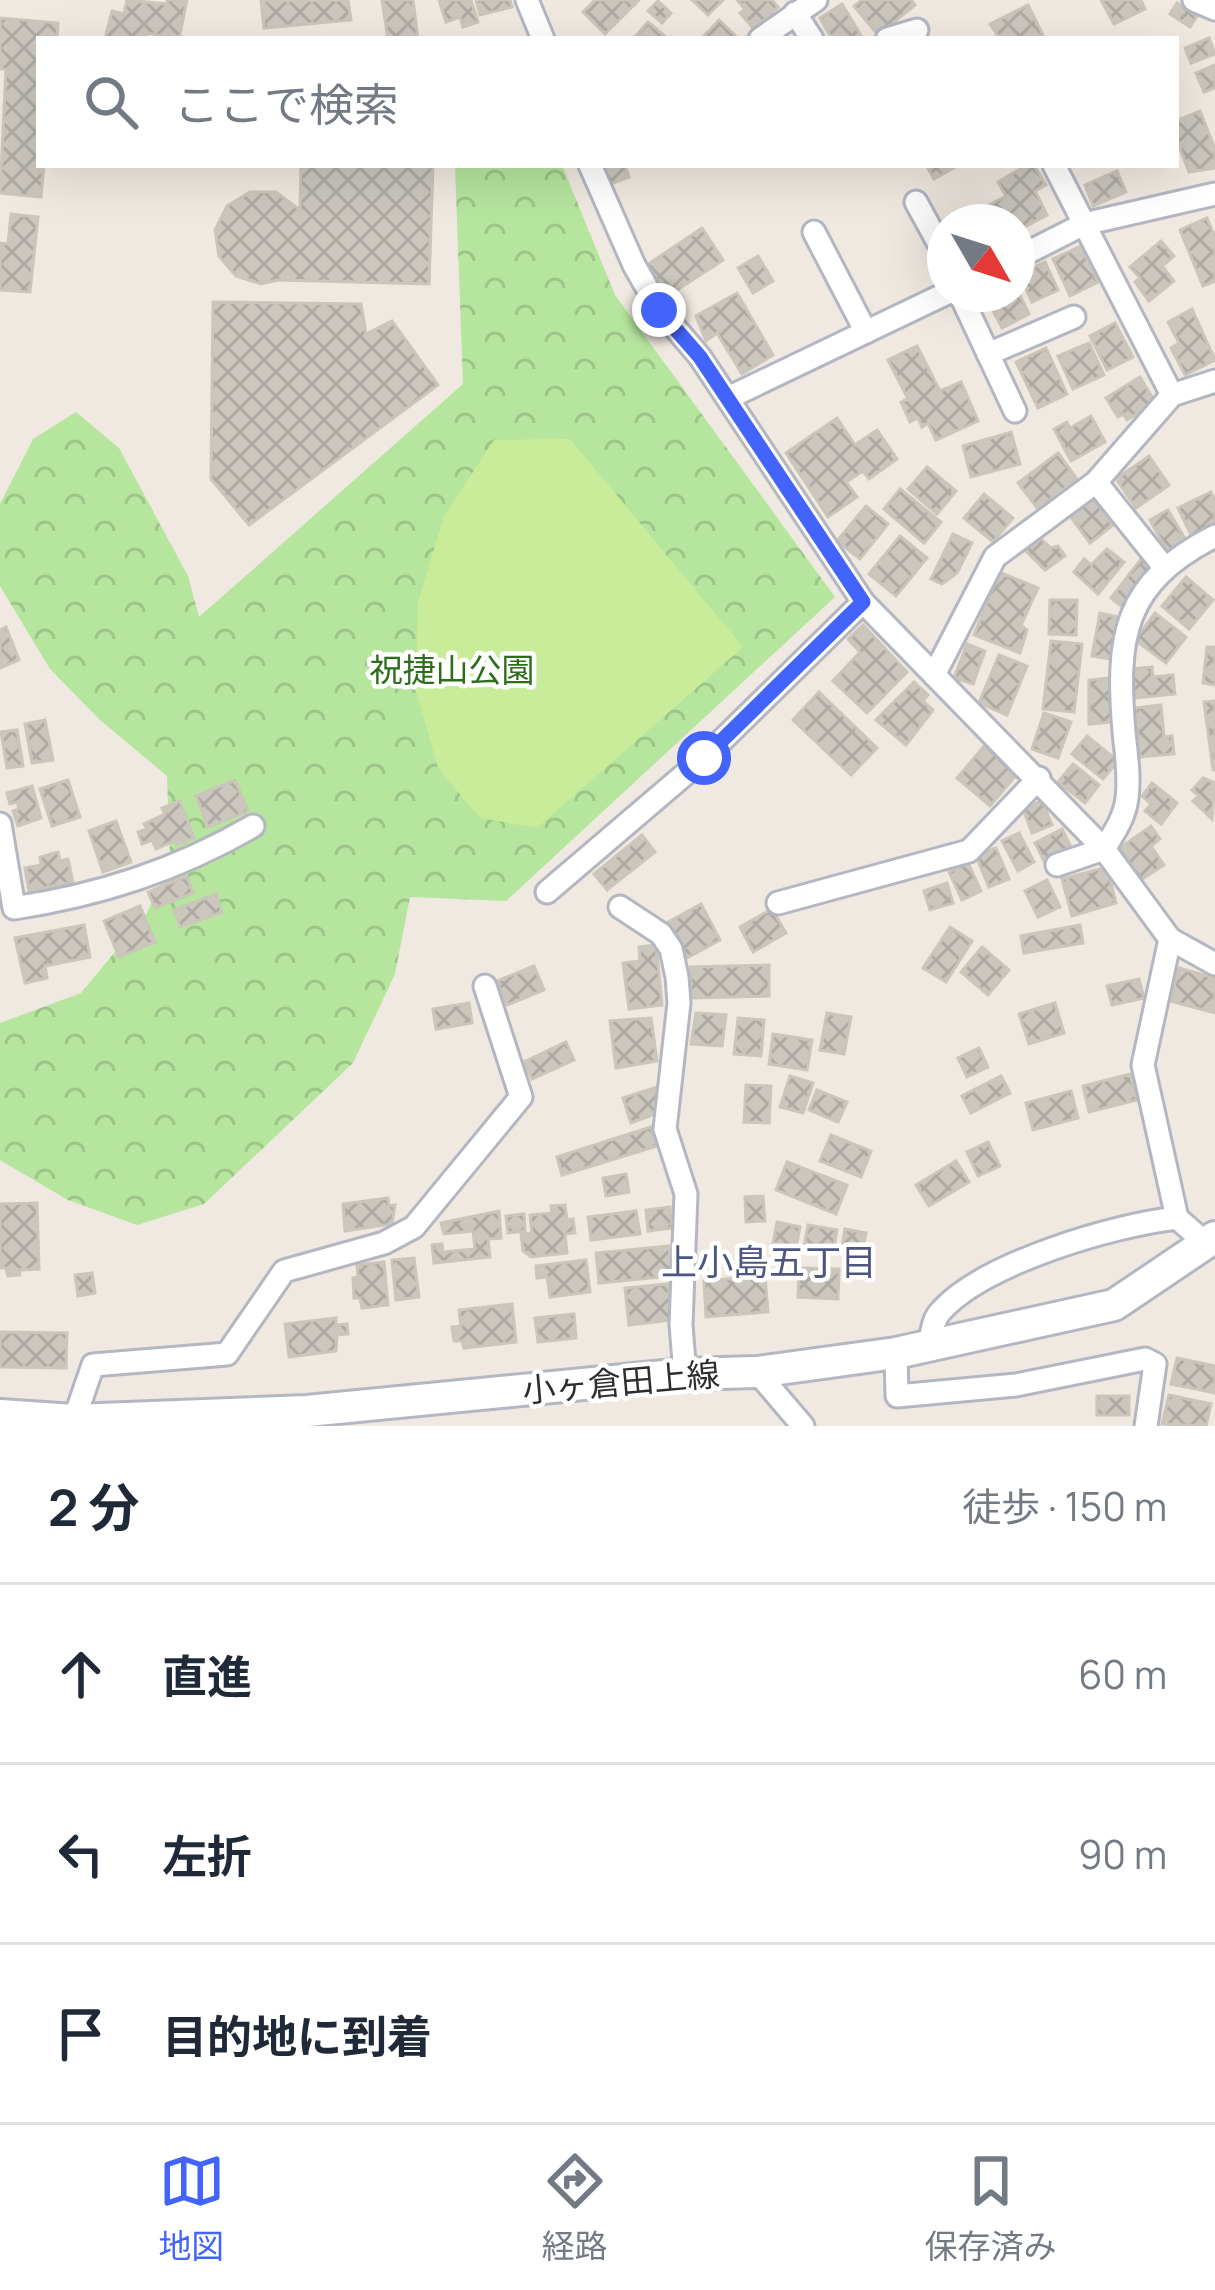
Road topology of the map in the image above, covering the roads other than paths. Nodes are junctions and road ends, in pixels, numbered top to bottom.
1 (816, 0) edge
2 (1194, 0) edge
3 (537, 5) edge
4 (1215, 9) edge
5 (795, 14) junction
6 (917, 30) dead end
7 (542, 36) edge
8 (764, 36) edge
9 (810, 36) edge
10 (897, 36) edge
11 (591, 168) edge
12 (1056, 168) edge
13 (1215, 194) edge
14 (916, 202) dead end
15 (927, 222) edge
16 (1084, 224) junction
17 (814, 232) dead end
18 (1035, 249) edge
19 (927, 303) edge
20 (968, 312) edge
21 (1074, 317) dead end
22 (866, 332) junction
23 (988, 354) junction
24 (1215, 381) edge
25 (1172, 395) junction
26 (728, 398) junction
27 (1015, 410) dead end
28 (1096, 482) junction
29 (1215, 536) edge
30 (1164, 567) junction
31 (863, 602) junction
32 (934, 675) junction
33 (1039, 778) junction
34 (0, 824) edge
35 (253, 826) dead end
36 (1105, 849) junction
37 (1058, 865) dead end
38 (547, 892) dead end
39 (778, 903) dead end
40 (620, 907) dead end
41 (1170, 939) junction
42 (1215, 964) edge
43 (485, 986) dead end
44 (1177, 1218) junction
45 (1211, 1241) edge
46 (929, 1346) junction
47 (896, 1353) junction
48 (757, 1372) junction
49 (685, 1374) junction
50 (0, 1415) edge
51 (74, 1420) junction
52 (180, 1422) edge
53 (803, 1426) edge
54 (1146, 1426) edge

1 - 5 street
2 - 4 street
3 - 7 street
5 - 8 street
5 - 9 street
6 - 10 street
11 - 26 street
12 - 16 street
13 - 16 street
14 - 15 street
16 - 18 street
16 - 25 street
17 - 22 street
19 - 22 street
20 - 23 street
21 - 23 street
22 - 26 street
23 - 27 street
24 - 25 street
25 - 28 street
26 - 31 street
28 - 30 street
28 - 32 street
29 - 30 street
30 - 36 street
31 - 32 street
31 - 38 street
32 - 33 street
33 - 36 street
33 - 39 street
34 - 35 street
36 - 37 street
36 - 41 street
40 - 49 street
41 - 42 street
41 - 44 street
43 - 51 street
44 - 45 street
44 - 46 street
45 - 46 main road, 小ヶ倉田上線
46 - 47 main road, 小ヶ倉田上線
47 - 48 main road, 小ヶ倉田上線
47 - 54 street
48 - 49 main road, 小ヶ倉田上線
48 - 53 street
49 - 52 main road, 小ヶ倉田上線
50 - 51 main road, 小ヶ倉田上線
51 - 52 main road, 小ヶ倉田上線

